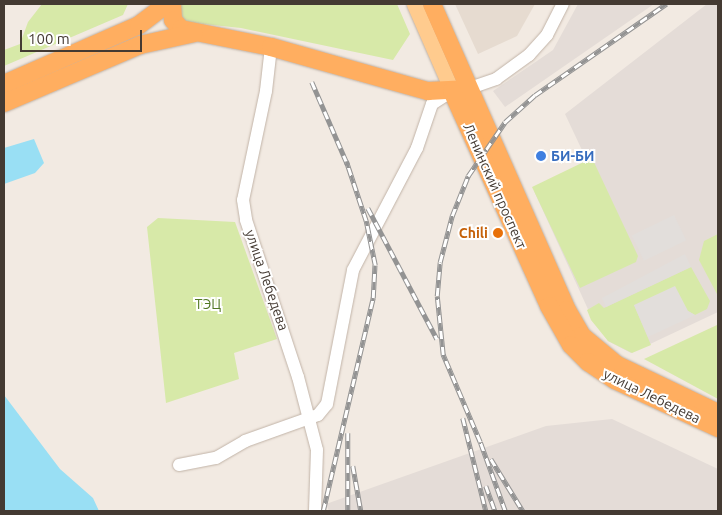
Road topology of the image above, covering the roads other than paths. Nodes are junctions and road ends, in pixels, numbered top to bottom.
1 (167, 4) edge
2 (172, 4) edge
3 (414, 4) edge
4 (432, 4) edge
5 (563, 4) edge
6 (194, 33) junction
7 (271, 47) junction
8 (4, 84) edge
9 (461, 89) junction
10 (4, 103) edge
11 (593, 357) junction
12 (718, 414) edge
13 (310, 419) junction
14 (718, 428) edge
15 (179, 465) dead end
16 (315, 511) edge

1 - 8 highway
2 - 6 highway
3 - 9 main road, Ленинский проспект
4 - 9 highway, Ленинский проспект
5 - 9 street
6 - 7 highway
6 - 10 highway
7 - 9 highway
7 - 13 street, улица Лебедева
9 - 11 highway, Ленинский проспект
9 - 13 street
11 - 12 highway, улица Лебедева
11 - 14 highway, улица Лебедева
13 - 15 street
13 - 16 street, улица Лебедева

